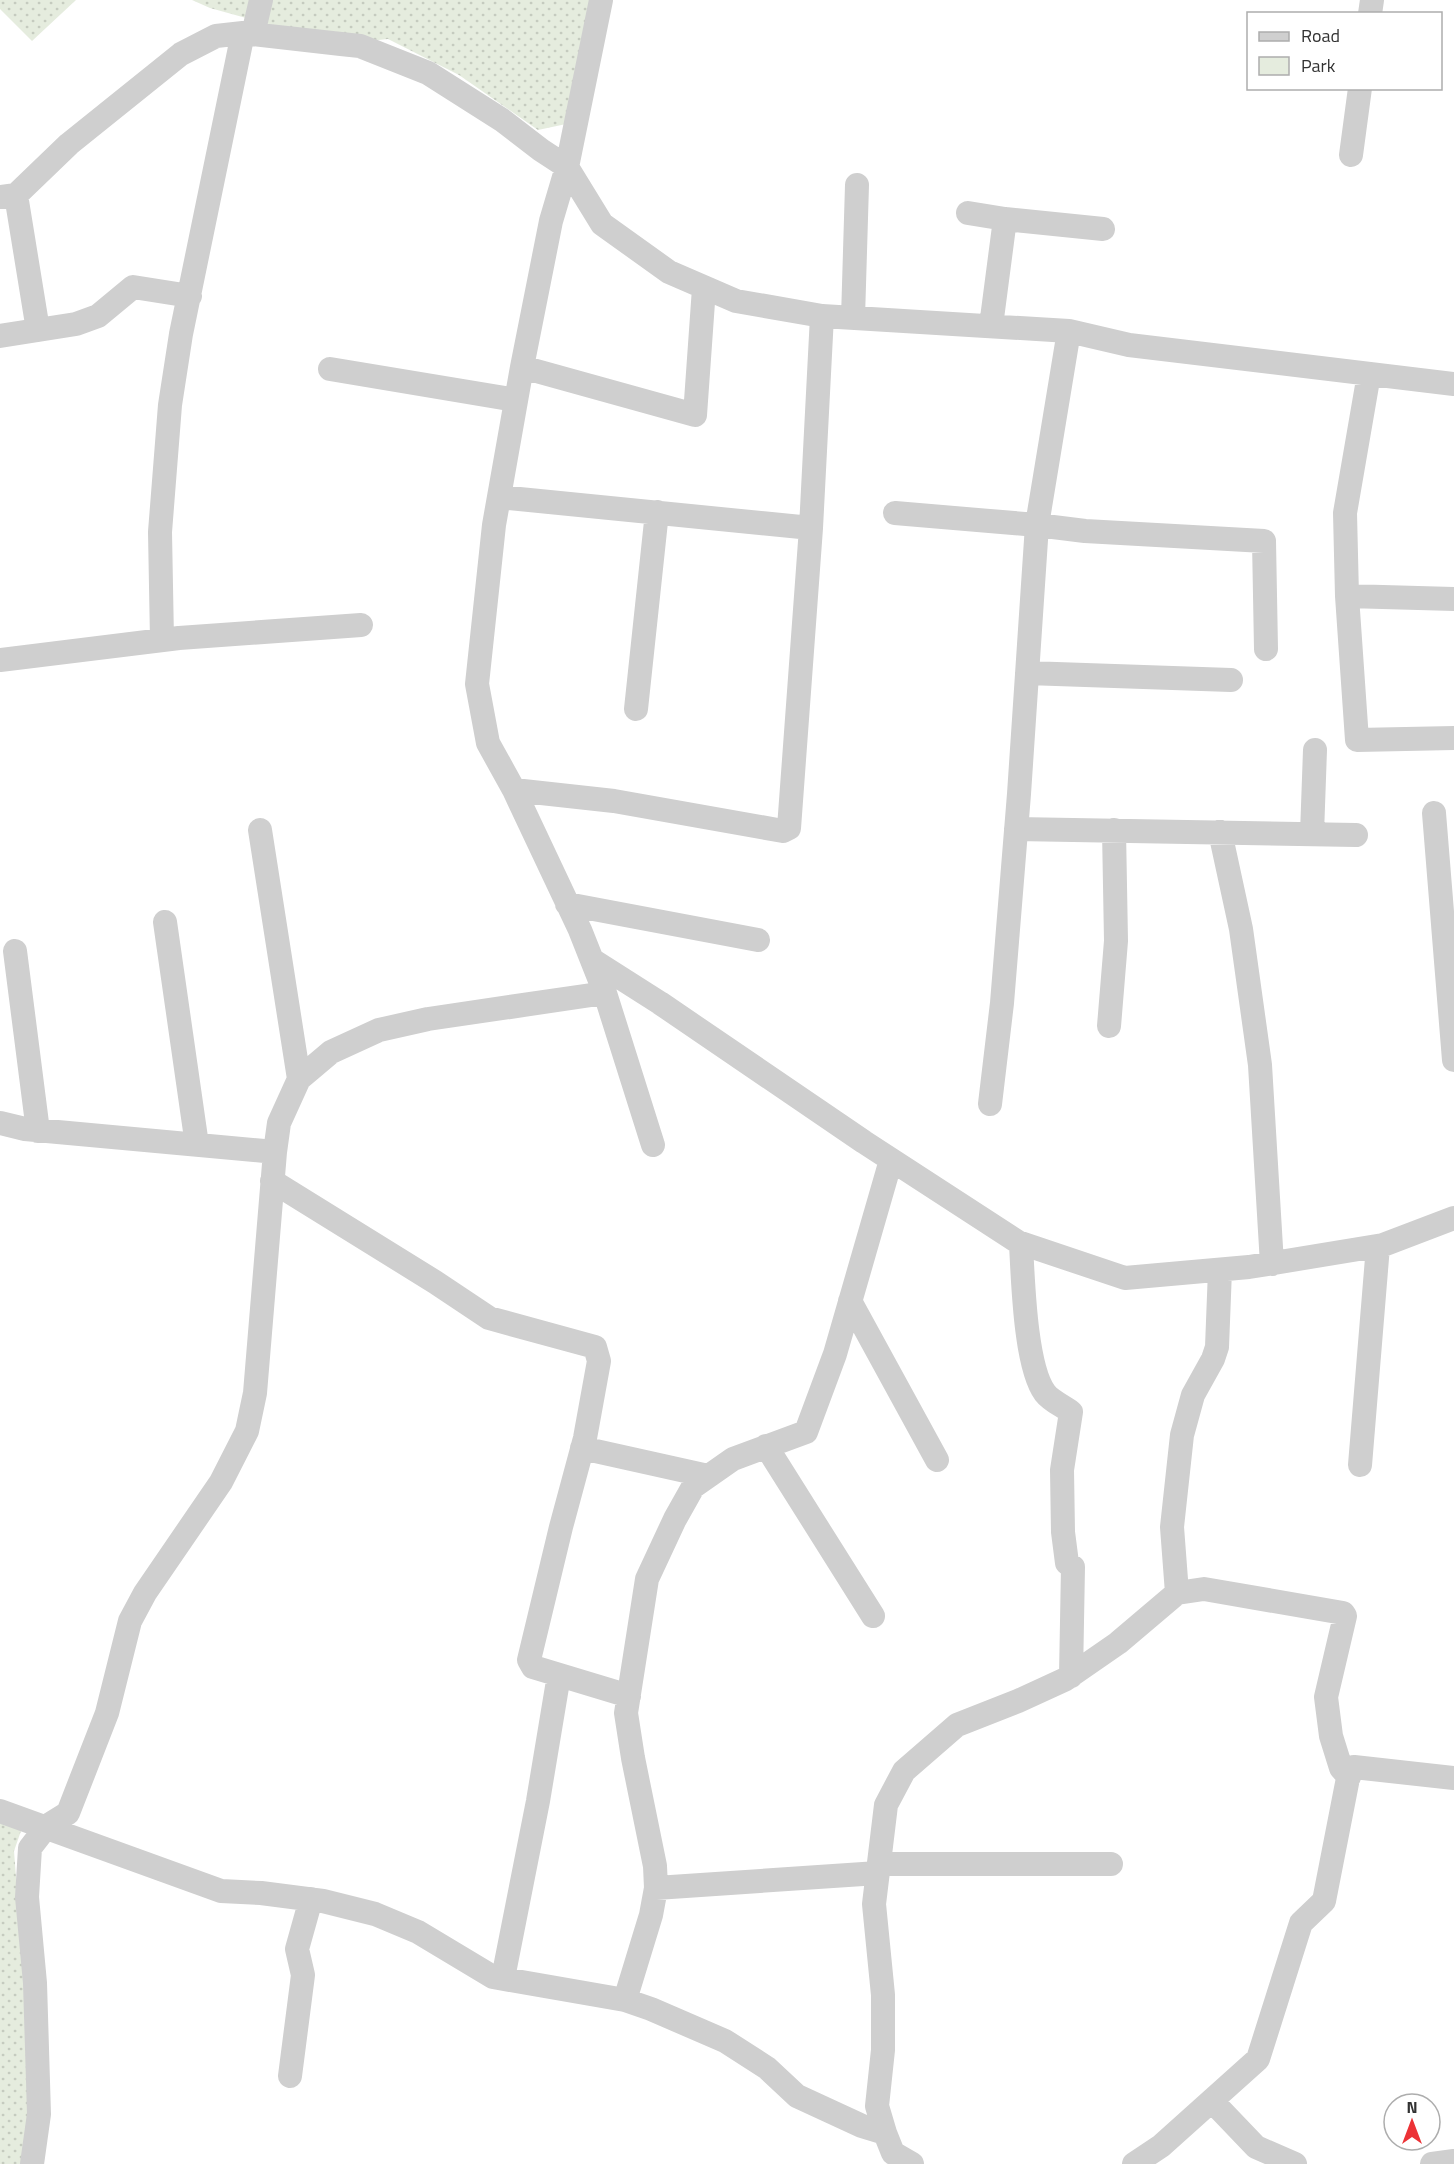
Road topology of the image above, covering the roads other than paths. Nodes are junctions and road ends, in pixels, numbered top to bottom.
1 (261, 0) edge
2 (601, 0) edge
3 (248, 34) junction
4 (1360, 90) edge
5 (1351, 155) dead end
6 (567, 167) junction
7 (857, 185) dead end
8 (8, 196) edge
9 (968, 213) dead end
10 (1005, 219) junction
11 (1103, 229) dead end
12 (704, 288) junction
13 (190, 296) junction
14 (822, 316) junction
15 (853, 318) junction
16 (991, 326) junction
17 (38, 330) junction
18 (1069, 331) junction
19 (0, 336) edge
20 (522, 367) junction
21 (330, 369) dead end
22 (1369, 374) junction
23 (1454, 384) edge
24 (516, 400) junction
25 (499, 497) junction
26 (657, 512) junction
27 (895, 513) dead end
28 (1037, 525) junction
29 (811, 528) junction
30 (1347, 596) junction
31 (1454, 599) edge
32 (361, 625) dead end
33 (162, 640) junction
34 (1266, 650) dead end
35 (0, 660) edge
36 (1027, 673) junction
37 (1231, 680) dead end
38 (636, 709) dead end
39 (1454, 738) edge
40 (1315, 750) dead end
41 (514, 790) junction
42 (1434, 813) dead end
43 (1016, 829) junction
44 (260, 830) dead end
45 (1114, 830) junction
46 (1220, 832) junction
47 (1312, 834) junction
48 (1356, 835) dead end
49 (567, 904) junction
50 (165, 922) dead end
51 (758, 940) dead end
52 (15, 951) dead end
53 (594, 961) junction
54 (605, 993) junction
55 (1109, 1026) dead end
56 (1454, 1060) edge
57 (299, 1078) junction
58 (990, 1104) dead end
59 (0, 1123) edge
60 (38, 1131) junction
61 (197, 1145) junction
62 (652, 1145) dead end
63 (275, 1152) junction
64 (891, 1160) junction
65 (272, 1181) junction
66 (1454, 1218) edge
67 (1021, 1244) junction
68 (1378, 1246) junction
69 (1272, 1263) junction
70 (1220, 1270) junction
71 (850, 1301) junction
72 (766, 1446) junction
73 (582, 1448) junction
74 (937, 1460) dead end
75 (1360, 1465) dead end
76 (708, 1476) junction
77 (1177, 1593) junction
78 (873, 1616) dead end
79 (559, 1675) junction
80 (1071, 1676) junction
81 (629, 1696) junction
82 (1348, 1777) junction
83 (1454, 1778) edge
84 (0, 1811) edge
85 (47, 1826) junction
86 (1111, 1864) dead end
87 (878, 1869) junction
88 (656, 1888) junction
89 (311, 1899) junction
90 (503, 1978) junction
91 (625, 2000) junction
92 (290, 2076) dead end
93 (1212, 2101) junction
94 (896, 2154) edge
95 (1454, 2161) edge
96 (33, 2164) edge
97 (1134, 2164) edge
98 (1295, 2164) edge
99 (1432, 2164) edge

1 - 3 street
2 - 6 street
3 - 6 street
3 - 8 street
3 - 13 street
4 - 5 street
6 - 12 street
6 - 20 street
7 - 15 street
8 - 17 street
9 - 10 street
10 - 11 street
10 - 16 street
12 - 14 street
12 - 20 street
13 - 17 street
13 - 33 street
14 - 15 street
14 - 29 street
15 - 16 street
16 - 18 street
17 - 19 street
18 - 22 street
18 - 28 street
20 - 24 street
21 - 24 street
22 - 23 street
22 - 30 street
24 - 25 street
25 - 26 street
25 - 41 street
26 - 29 street
26 - 38 street
27 - 28 street
28 - 34 street
28 - 36 street
29 - 41 street
30 - 31 street
30 - 39 street
32 - 33 street
33 - 35 street
36 - 37 street
36 - 43 street
40 - 47 street
41 - 49 street
42 - 56 street
43 - 45 street
43 - 58 street
44 - 57 street
45 - 46 street
45 - 55 street
46 - 47 street
46 - 69 street
47 - 48 street
49 - 51 street
49 - 53 street
50 - 61 street
52 - 60 street
53 - 54 street
53 - 64 street
54 - 57 street
54 - 62 street
57 - 63 street
59 - 60 street
60 - 61 street
61 - 63 street
63 - 65 street
64 - 67 street
64 - 71 street
65 - 73 street
65 - 85 street
66 - 68 street
67 - 70 street
67 - 80 street
68 - 69 street
68 - 75 street
69 - 70 street
70 - 77 street
71 - 72 street
71 - 74 street
72 - 76 street
72 - 78 street
73 - 76 street
73 - 79 street
76 - 81 street
77 - 80 street
77 - 82 street
79 - 81 street
79 - 90 street
80 - 87 street
81 - 88 street
82 - 83 street
82 - 93 street
84 - 85 street
85 - 89 street
85 - 96 street
86 - 87 street
87 - 88 street
87 - 94 street
88 - 91 street
89 - 90 street
89 - 92 street
90 - 91 street
91 - 94 street
93 - 97 street
93 - 98 street
95 - 99 street

